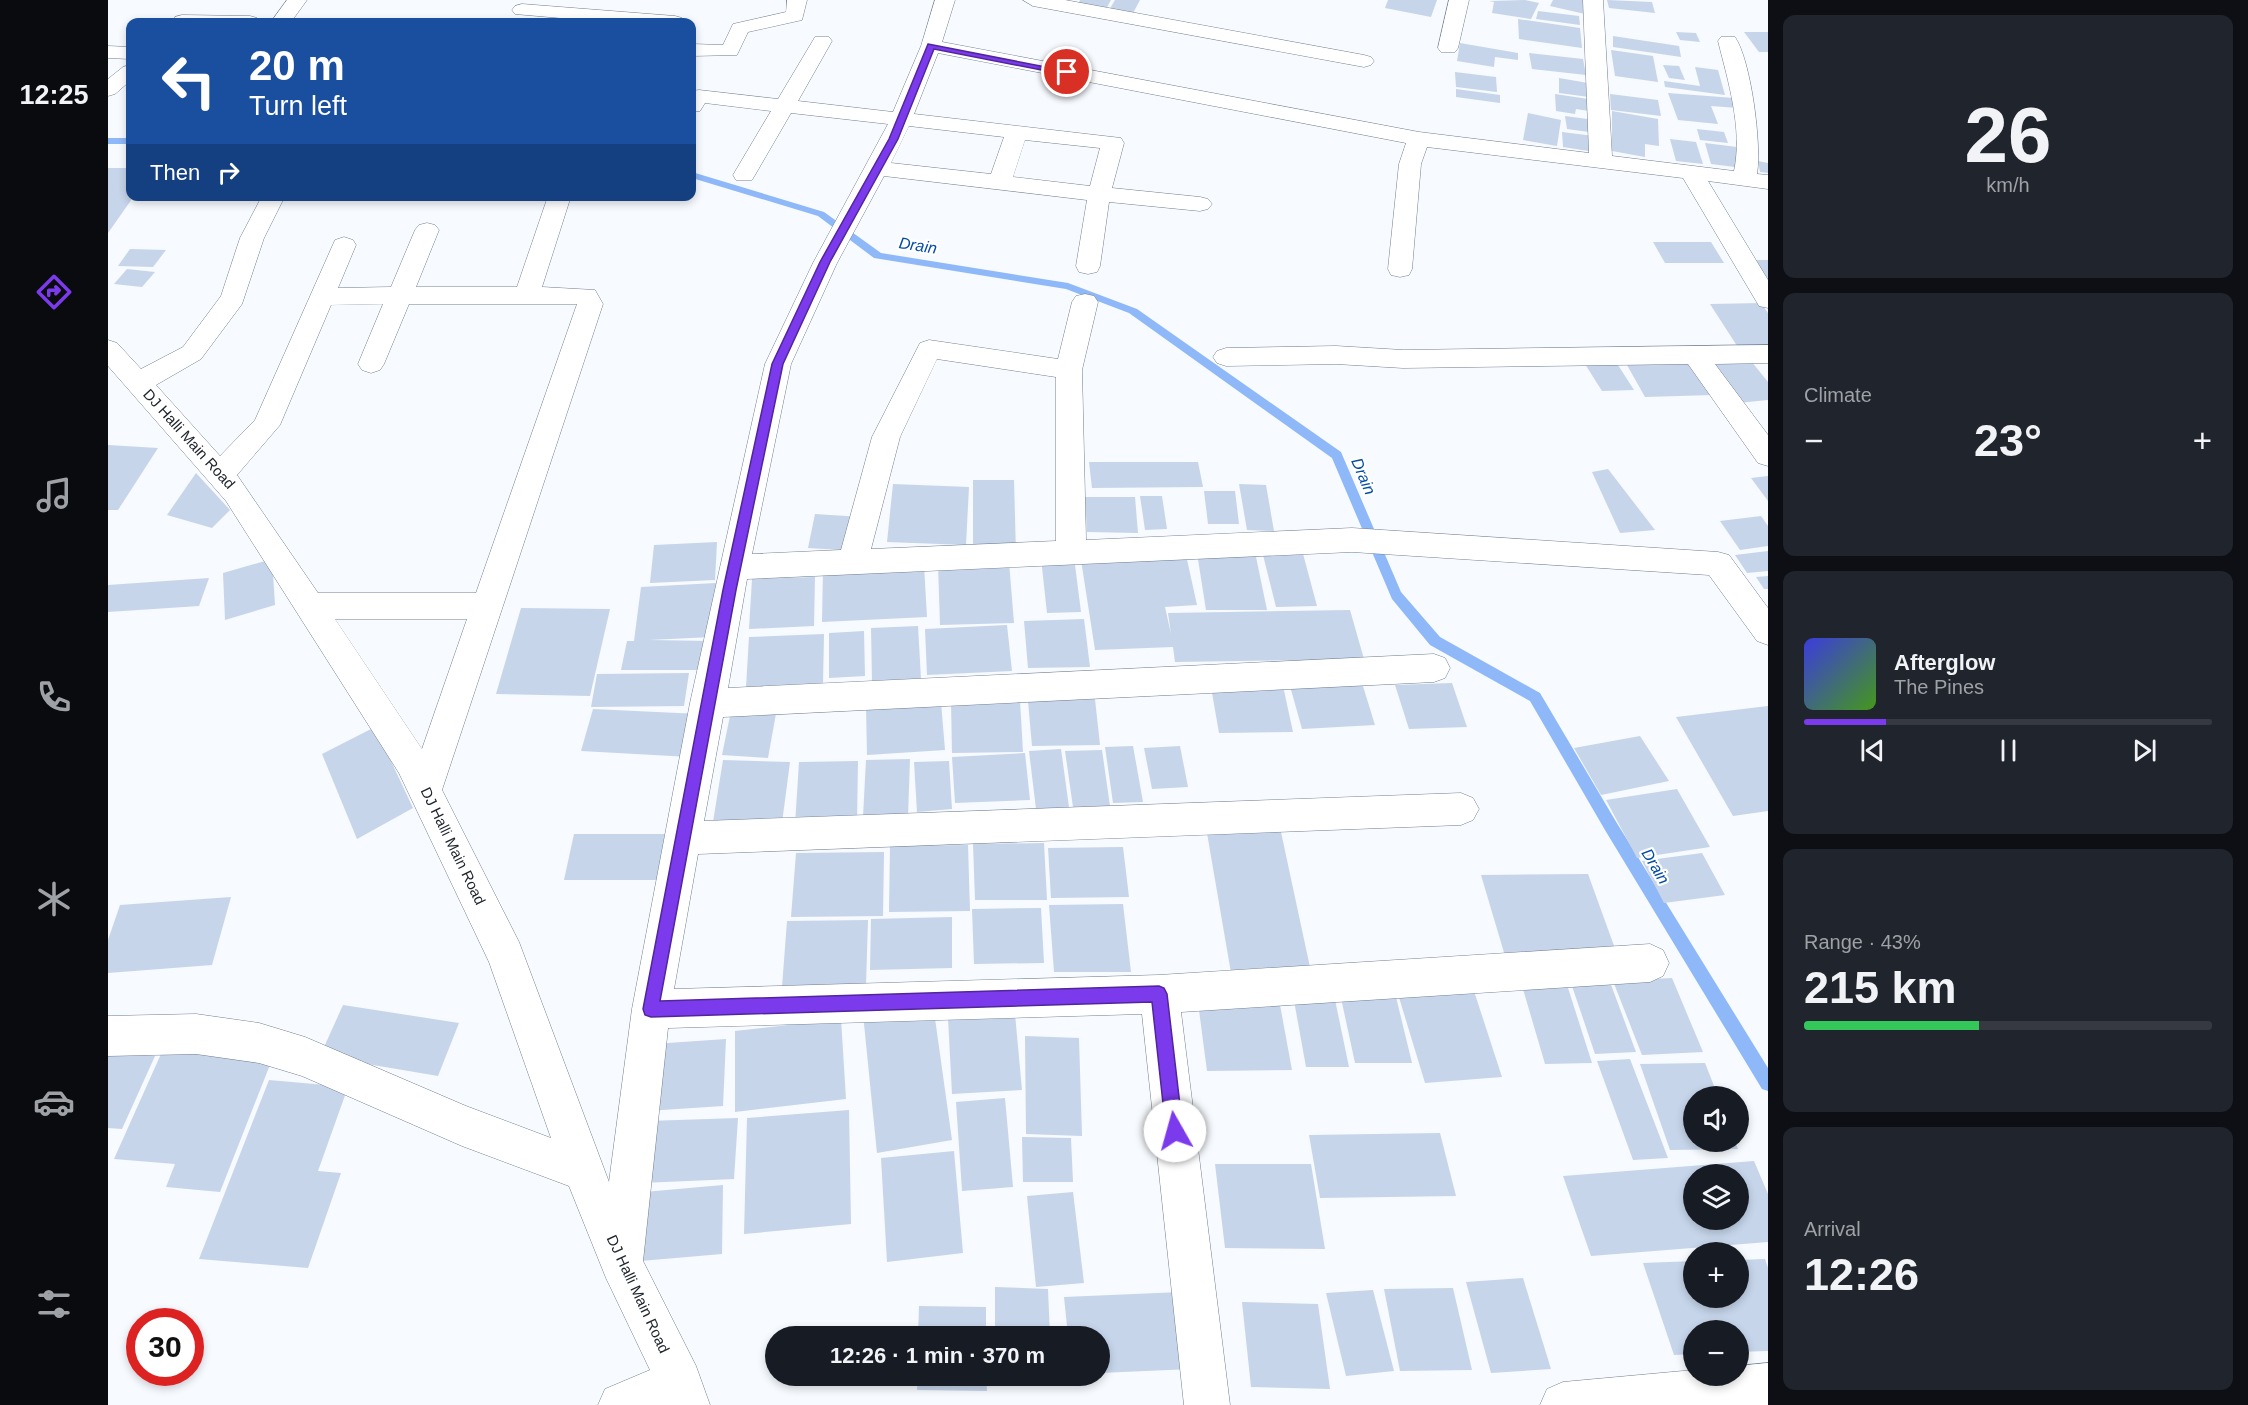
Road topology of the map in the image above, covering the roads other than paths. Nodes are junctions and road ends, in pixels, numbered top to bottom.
1 (201, 0) edge
2 (297, 0) edge
3 (797, 0) edge
4 (945, 0) edge
5 (1033, 0) edge
6 (1459, 0) edge
7 (1593, 0) edge
8 (522, 10) dead end
9 (185, 18) edge
10 (284, 18) edge
11 (624, 18) edge
12 (1728, 40) dead end
13 (822, 41) dead end
14 (931, 46) junction
15 (1448, 48) dead end
16 (696, 50) edge
17 (108, 52) edge
18 (126, 53) edge
19 (1364, 61) dead end
20 (126, 74) edge
21 (108, 90) edge
22 (696, 100) edge
23 (783, 107) junction
24 (902, 118) junction
25 (1017, 131) junction
26 (1418, 139) junction
27 (1601, 162) junction
28 (878, 168) junction
29 (1692, 173) junction
30 (744, 175) dead end
31 (1744, 180) junction
32 (1768, 182) edge
33 (999, 183) junction
34 (1099, 194) junction
35 (271, 201) edge
36 (558, 201) edge
37 (1200, 204) dead end
38 (427, 230) dead end
39 (344, 245) dead end
40 (1088, 266) dead end
41 (1400, 269) dead end
42 (400, 295) junction
43 (527, 295) junction
44 (1767, 296) edge
45 (321, 297) junction
46 (1085, 302) dead end
47 (108, 349) edge
48 (1768, 354) edge
49 (1695, 356) junction
50 (1226, 357) dead end
51 (371, 364) dead end
52 (1070, 370) junction
53 (138, 383) junction
54 (1768, 456) edge
55 (220, 474) junction
56 (1071, 554) junction
57 (853, 562) junction
58 (734, 567) junction
59 (310, 606) junction
60 (488, 606) junction
61 (1768, 632) edge
62 (1434, 668) dead end
63 (707, 703) junction
64 (425, 790) junction
65 (1461, 809) dead end
66 (682, 838) junction
67 (1650, 963) dead end
68 (1159, 994) junction
69 (651, 1009) junction
70 (108, 1035) edge
71 (584, 1171) junction
72 (621, 1263) junction
73 (1768, 1386) edge
74 (683, 1394) edge
75 (621, 1405) edge
76 (1207, 1405) edge
77 (1563, 1405) edge

1 - 9 street
2 - 10 street
3 - 16 street
4 - 14 street
5 - 19 street
6 - 15 street
7 - 27 street
8 - 11 street
12 - 31 street
13 - 23 street
14 - 24 street
14 - 26 street
17 - 18 street
20 - 21 street
22 - 23 street
23 - 24 street
23 - 30 street
24 - 25 street
24 - 28 street
25 - 33 street
25 - 34 street
26 - 27 street
26 - 41 street
27 - 29 street
28 - 33 street
28 - 58 street
29 - 31 street
29 - 44 street
31 - 32 street
33 - 34 street
34 - 37 street
34 - 40 street
35 - 53 street
36 - 43 street
38 - 42 street
39 - 45 street
42 - 43 street
42 - 45 street
42 - 51 street
43 - 60 street
45 - 55 street
46 - 52 street
47 - 53 street, DJ Halli Main Road
48 - 49 street
49 - 50 street
49 - 54 street
52 - 56 street
52 - 57 street
53 - 55 street, DJ Halli Main Road
55 - 59 street, DJ Halli Main Road
56 - 57 street
56 - 61 street
57 - 58 street
58 - 63 street
59 - 60 street
59 - 64 street, DJ Halli Main Road
60 - 64 street
62 - 63 street
63 - 66 street
64 - 71 street, DJ Halli Main Road
65 - 66 street
66 - 69 street
67 - 68 street
68 - 69 street
68 - 76 street
69 - 72 street
70 - 71 street
71 - 72 street, DJ Halli Main Road
72 - 74 street, DJ Halli Main Road
73 - 77 street
74 - 75 street

